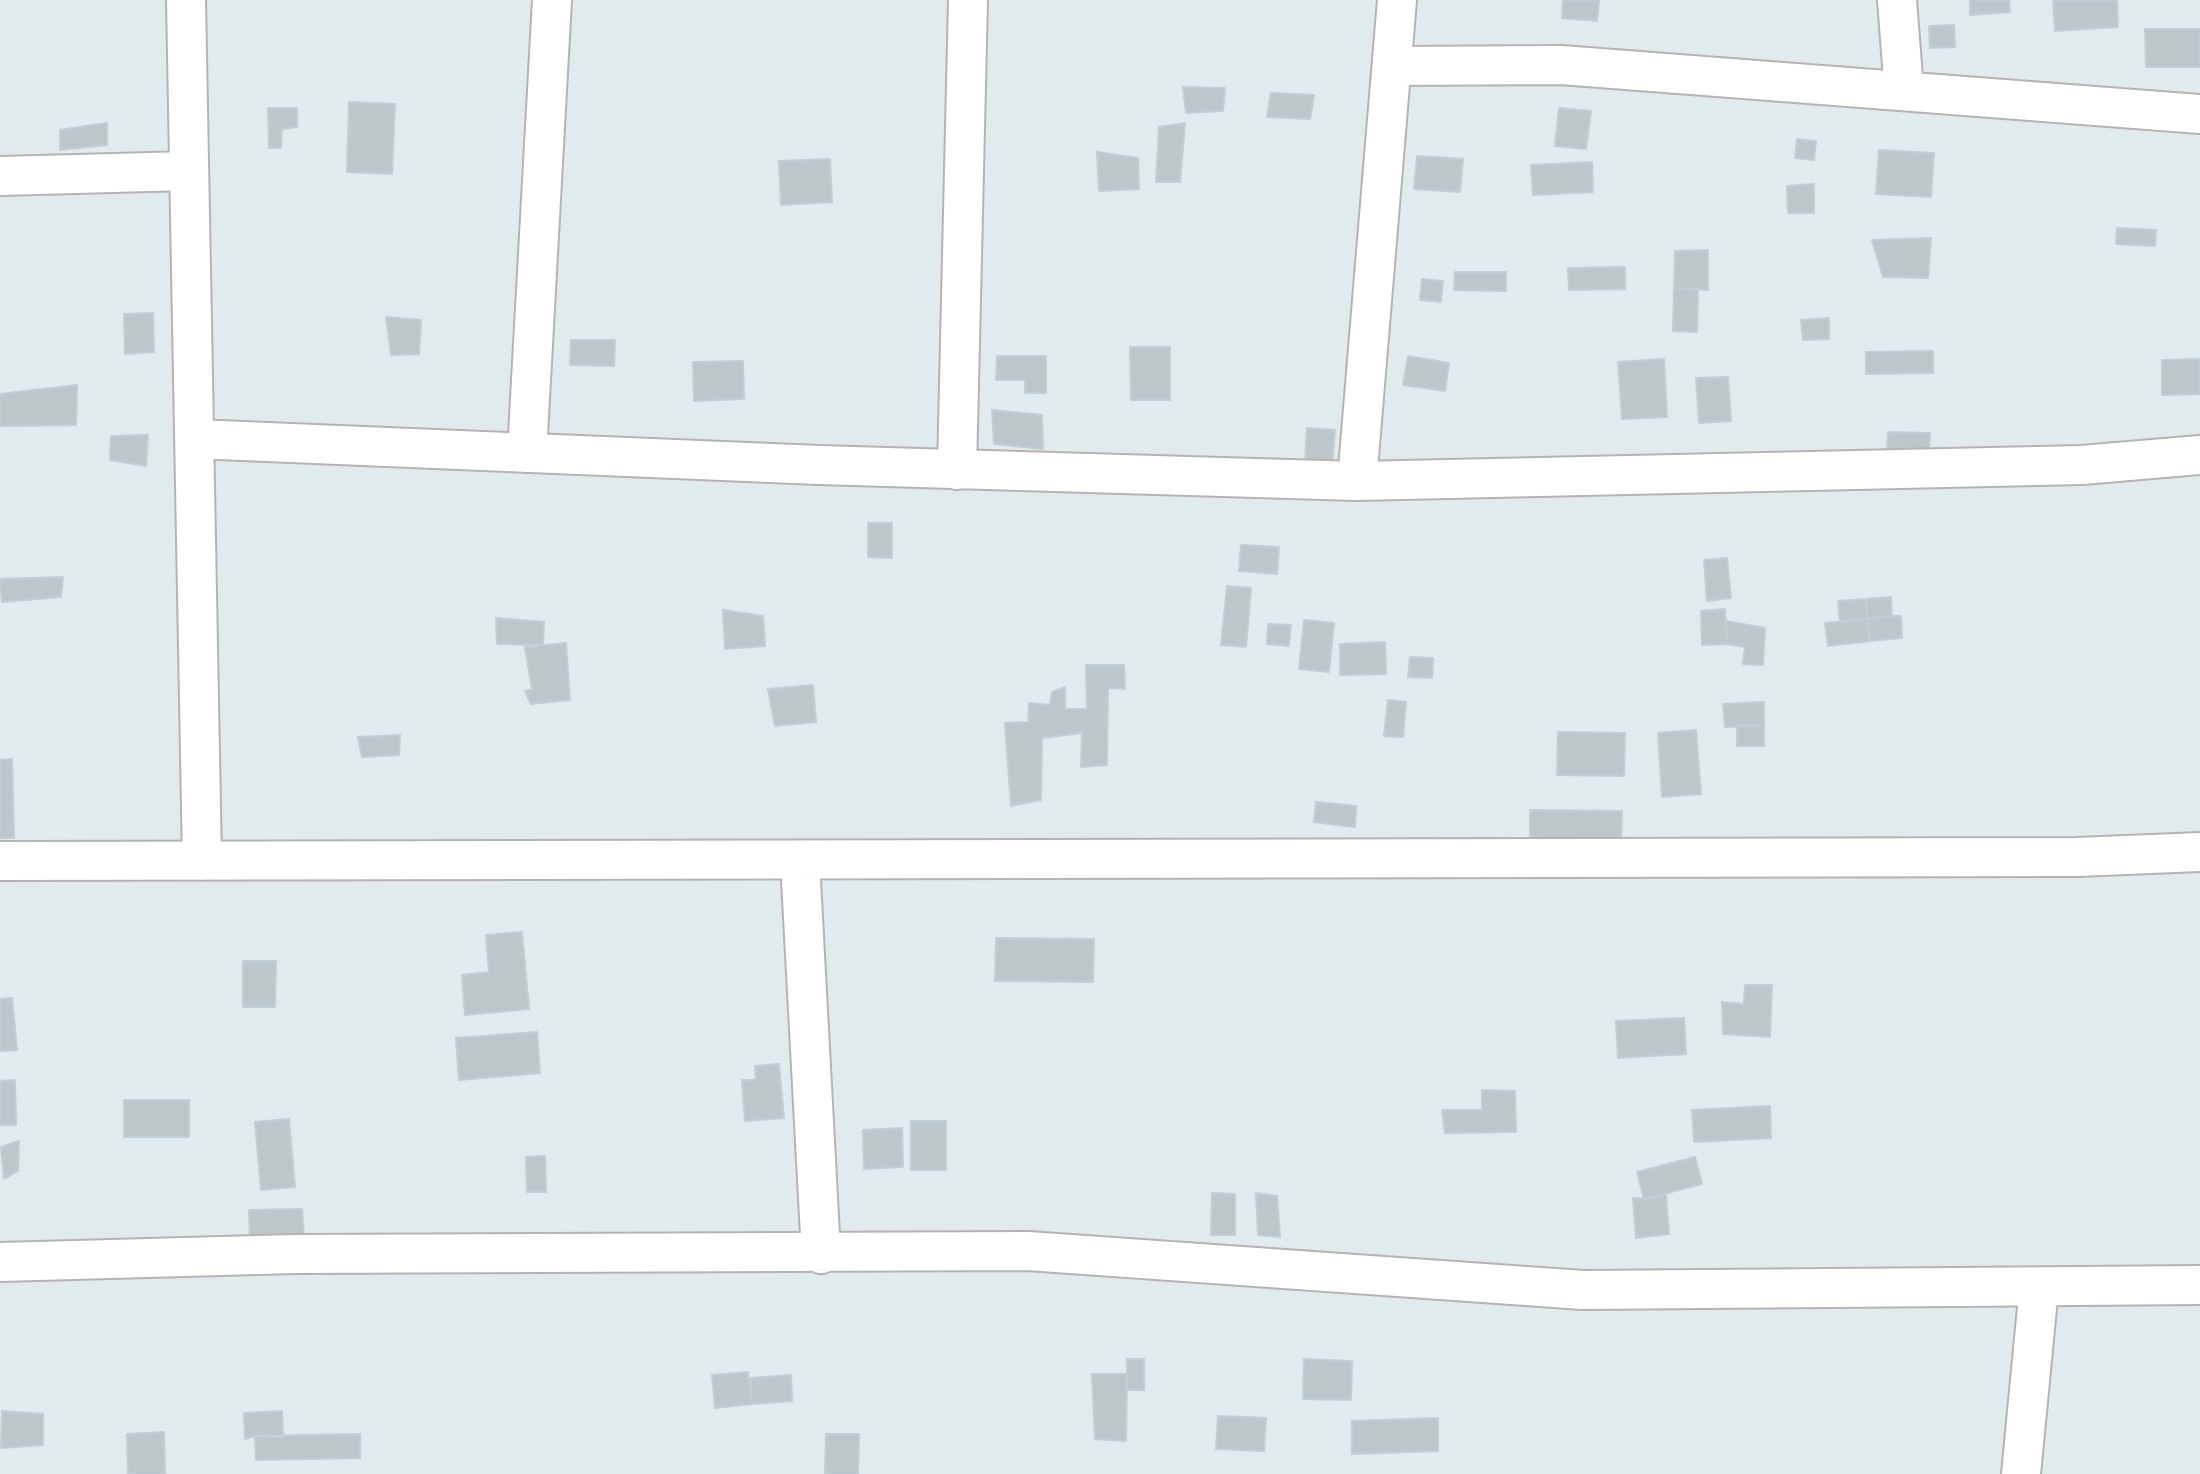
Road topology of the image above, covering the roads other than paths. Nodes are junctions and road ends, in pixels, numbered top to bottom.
1 (186, 0) edge
2 (552, 0) edge
3 (968, 0) edge
4 (1397, 0) edge
5 (1897, 0) edge
6 (1392, 66) junction
7 (1904, 91) junction
8 (2200, 114) edge
9 (188, 171) junction
10 (0, 176) edge
11 (195, 439) junction
12 (527, 453) junction
13 (2200, 455) edge
14 (957, 470) junction
15 (1357, 481) junction
16 (2200, 852) edge
17 (202, 861) junction
18 (800, 861) junction
19 (0, 862) edge
20 (821, 1254) junction
21 (0, 1262) edge
22 (2200, 1285) edge
23 (2039, 1287) junction
24 (2021, 1474) edge

1 - 9 street
2 - 12 street
3 - 14 street
4 - 6 street
5 - 7 street
6 - 7 street
6 - 15 street
7 - 8 street
9 - 10 street
9 - 11 street
11 - 12 street
11 - 17 street
12 - 14 street
13 - 15 street
14 - 15 street
16 - 18 street
17 - 18 street
17 - 19 street
18 - 20 street
20 - 21 street
20 - 23 street
22 - 23 street
23 - 24 street

